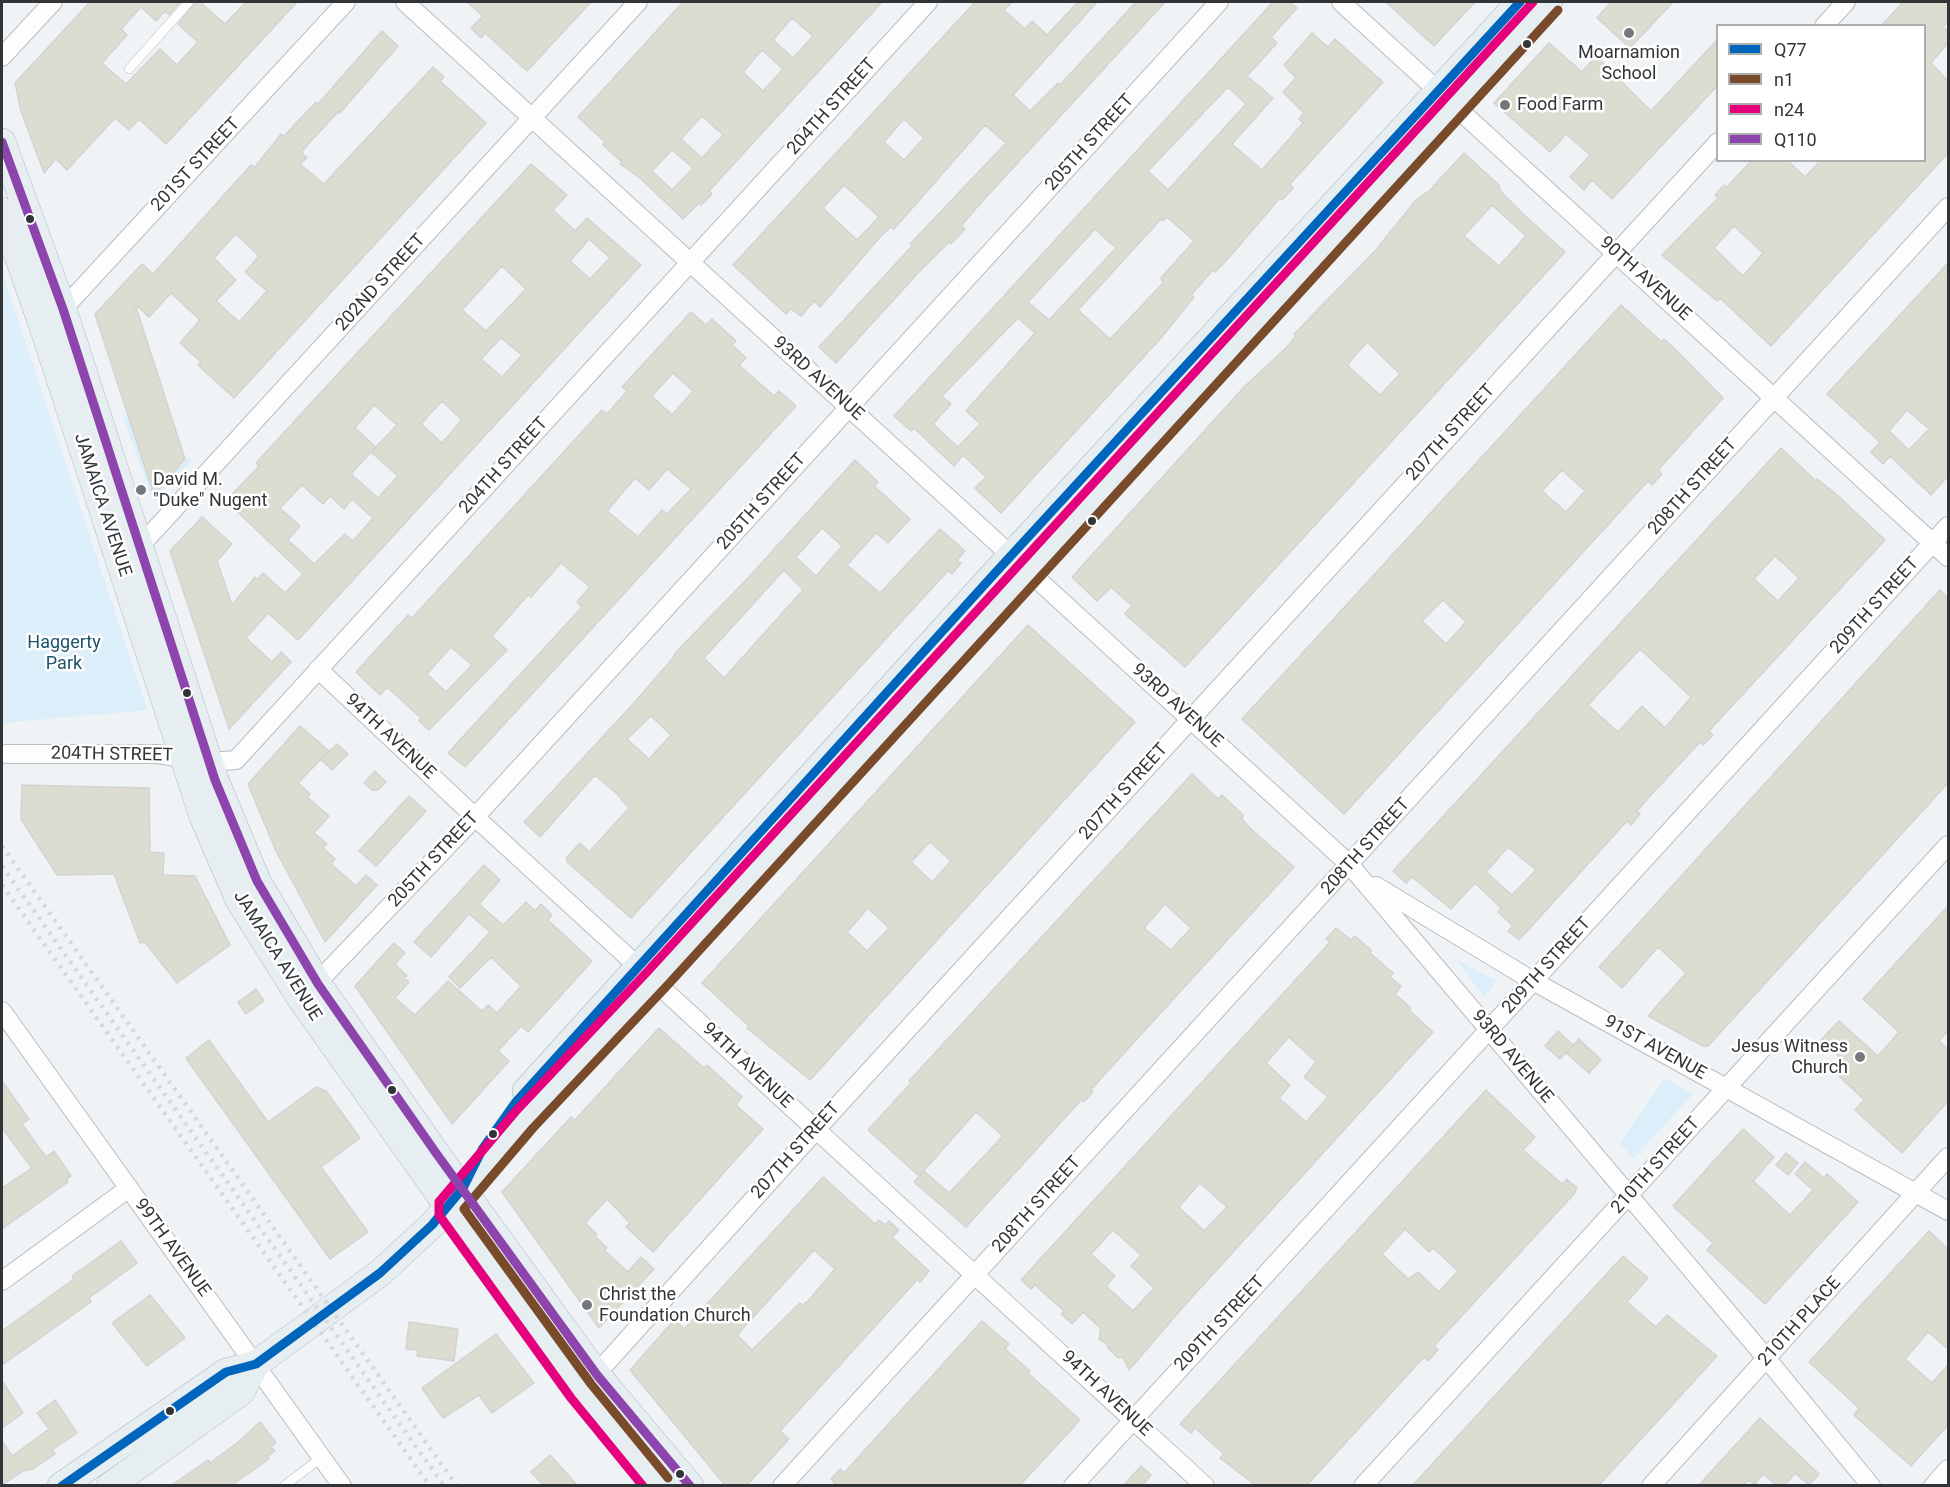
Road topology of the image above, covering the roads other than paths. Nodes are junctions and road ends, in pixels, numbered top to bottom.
1 (53, 2) edge
2 (189, 2) edge
3 (346, 2) edge
4 (405, 2) edge
5 (638, 2) edge
6 (928, 2) edge
7 (1219, 2) edge
8 (1341, 2) edge
9 (1520, 2) edge
10 (1549, 2) edge
11 (1846, 2) edge
12 (1826, 24) edge
13 (2, 57) edge
14 (129, 69) dead end
15 (1446, 98) junction
16 (532, 117) junction
17 (2, 142) edge
18 (1716, 144) edge
19 (1948, 207) edge
20 (2, 211) edge
21 (1616, 252) junction
22 (690, 262) junction
23 (52, 315) junction
24 (1775, 397) junction
25 (848, 406) junction
26 (1948, 526) edge
27 (1933, 543) junction
28 (129, 550) junction
29 (1948, 557) edge
30 (1020, 563) junction
31 (318, 669) junction
32 (1190, 719) junction
33 (6, 754) dead end
34 (198, 760) junction
35 (475, 817) junction
36 (1948, 845) edge
37 (1349, 864) junction
38 (1364, 879) junction
39 (647, 973) junction
40 (1533, 981) junction
41 (309, 991) junction
42 (2, 1014) edge
43 (1490, 1031) junction
44 (1727, 1088) junction
45 (816, 1129) junction
46 (1948, 1157) edge
47 (129, 1188) junction
48 (1916, 1193) junction
49 (1628, 1196) junction
50 (456, 1198) junction
51 (1948, 1211) edge
52 (975, 1273) junction
53 (2, 1281) edge
54 (1767, 1359) junction
55 (256, 1364) junction
56 (589, 1383) junction
57 (1133, 1418) junction
58 (322, 1457) junction
59 (1948, 1469) edge
60 (61, 1485) edge
61 (110, 1485) edge
62 (284, 1485) edge
63 (342, 1485) edge
64 (659, 1485) edge
65 (690, 1485) edge
66 (782, 1485) edge
67 (1073, 1485) edge
68 (1205, 1485) edge
69 (1363, 1485) edge
70 (1651, 1485) edge
71 (1871, 1485) edge
72 (1933, 1485) edge

1 - 13 street
2 - 14 lane
3 - 23 street, 201ST STREET
4 - 16 street, 93RD AVENUE
5 - 16 street, 202ND STREET
6 - 22 street, 204TH STREET
7 - 25 street, 205TH STREET
8 - 15 street, 90TH AVENUE
9 - 15 main road
10 - 15 main road
11 - 12 street
15 - 21 street, 90TH AVENUE
15 - 30 main road
16 - 22 street, 93RD AVENUE
16 - 28 street, 202ND STREET
17 - 23 main road, JAMAICA AVENUE
18 - 21 street, 207TH STREET
19 - 24 street, 208TH STREET
20 - 23 main road, JAMAICA AVENUE
21 - 24 street, 90TH AVENUE
21 - 32 street, 207TH STREET
22 - 25 street, 93RD AVENUE
22 - 31 street, 204TH STREET
23 - 28 main road, JAMAICA AVENUE
24 - 27 street, 90TH AVENUE
24 - 37 street, 208TH STREET
25 - 30 street, 93RD AVENUE
25 - 35 street, 205TH STREET
26 - 27 street, 209TH STREET
27 - 29 street, 90TH AVENUE
27 - 40 street, 209TH STREET
28 - 34 main road, JAMAICA AVENUE
30 - 32 street, 93RD AVENUE
30 - 39 main road
31 - 34 street, 204TH STREET
31 - 35 street, 94TH AVENUE
32 - 37 street, 93RD AVENUE
32 - 45 street, 207TH STREET
33 - 34 street, 204TH STREET
34 - 41 main road, JAMAICA AVENUE
35 - 39 street, 94TH AVENUE
35 - 41 street, 205TH STREET
36 - 44 street, 210TH STREET
37 - 38 street, 93RD AVENUE
37 - 52 street, 208TH STREET
38 - 40 street, 91ST AVENUE
38 - 43 street, 93RD AVENUE
39 - 45 street, 94TH AVENUE
39 - 50 main road
40 - 43 street, 209TH STREET
40 - 44 street, 91ST AVENUE
41 - 50 main road, JAMAICA AVENUE
42 - 47 street, 99TH AVENUE
43 - 49 street, 93RD AVENUE
43 - 57 street, 209TH STREET
44 - 48 street, 91ST AVENUE
44 - 49 street, 210TH STREET
45 - 52 street, 94TH AVENUE
45 - 56 street, 207TH STREET
46 - 48 street, 210TH PLACE
47 - 53 street
47 - 55 street, 99TH AVENUE
48 - 51 street, 91ST AVENUE
48 - 54 street, 210TH PLACE
49 - 54 street, 93RD AVENUE
49 - 69 street, 210TH STREET
50 - 55 main road
50 - 56 main road, JAMAICA AVENUE
52 - 57 street, 94TH AVENUE
52 - 66 street, 208TH STREET
54 - 70 street, 210TH PLACE
54 - 71 street, 93RD AVENUE
55 - 58 street, 99TH AVENUE
55 - 60 main road
55 - 61 main road
56 - 64 main road, JAMAICA AVENUE
56 - 65 main road, JAMAICA AVENUE
57 - 67 street, 209TH STREET
57 - 68 street, 94TH AVENUE
58 - 62 lane
58 - 63 street, 99TH AVENUE
59 - 72 street

